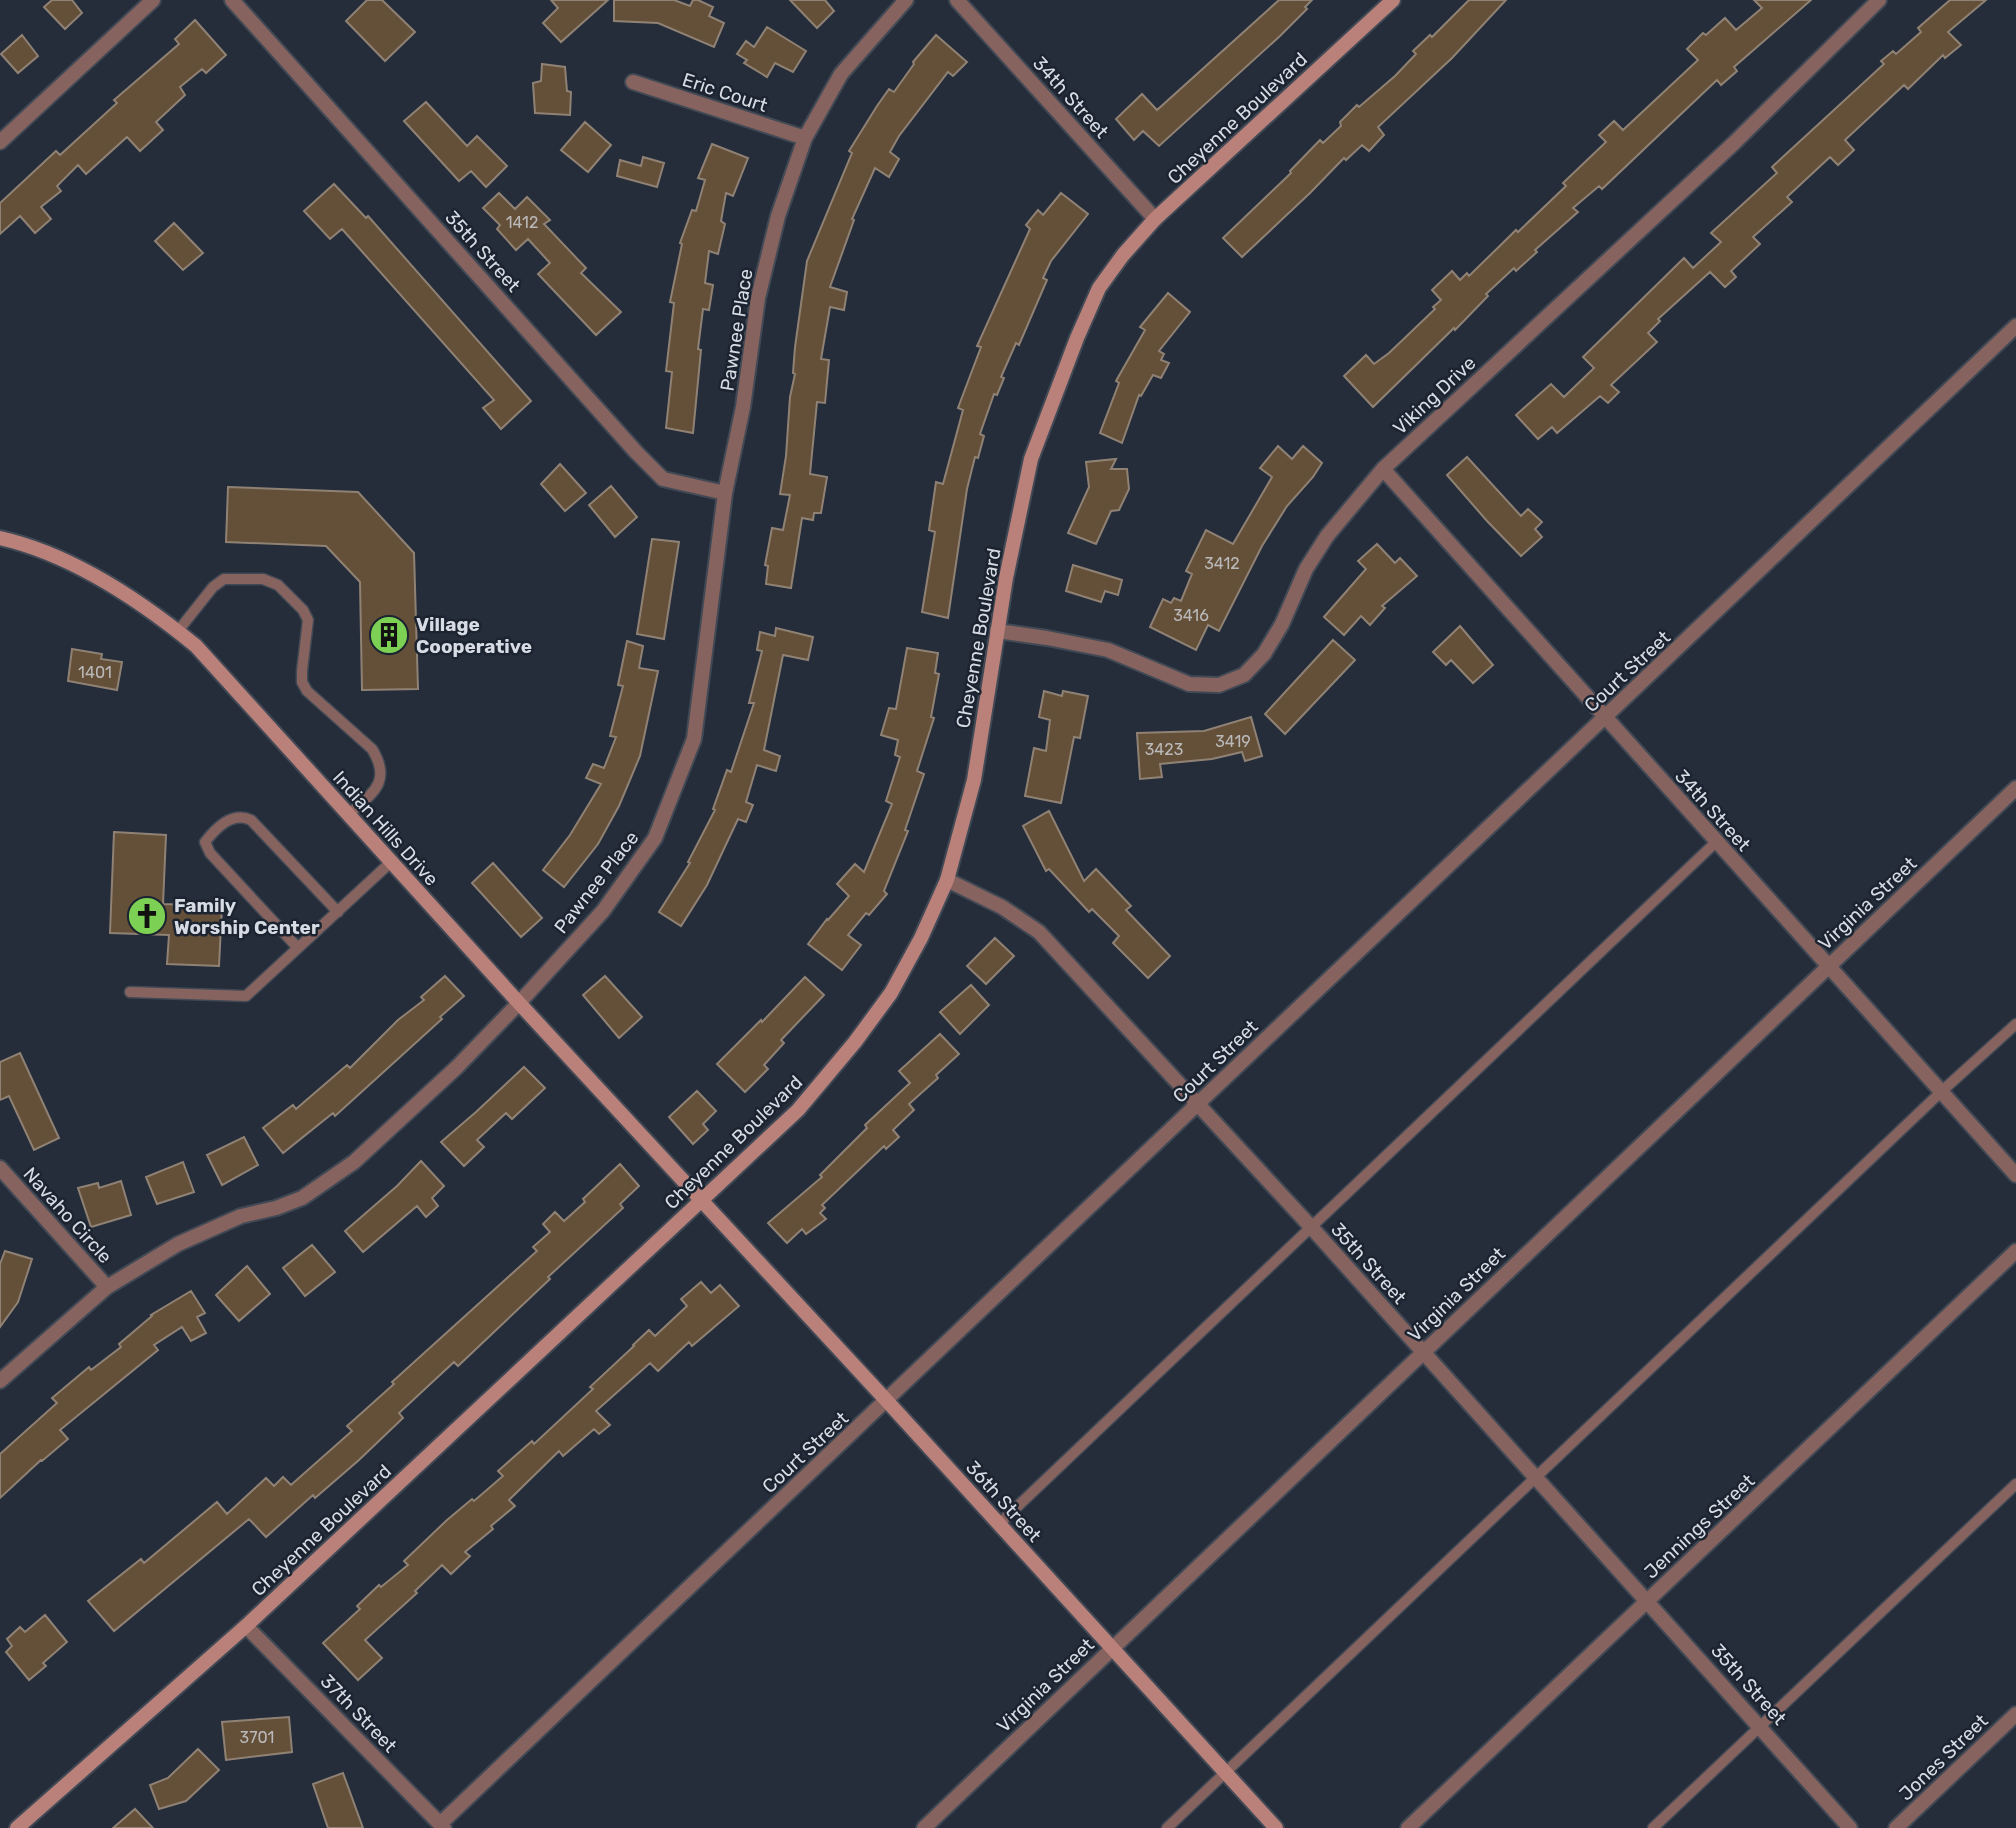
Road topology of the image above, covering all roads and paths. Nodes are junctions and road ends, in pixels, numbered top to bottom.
1 (153, 0) edge
2 (232, 0) edge
3 (906, 0) edge
4 (957, 0) edge
5 (1394, 0) edge
6 (1879, 0) edge
7 (633, 82) dead end
8 (805, 138) junction
9 (0, 142) edge
10 (1155, 219) junction
11 (2016, 326) edge
12 (1383, 469) junction
13 (726, 493) junction
14 (0, 538) edge
15 (178, 631) junction
16 (997, 631) junction
17 (1605, 718) junction
18 (2016, 788) edge
19 (348, 815) junction
20 (1716, 842) junction
21 (391, 862) junction
22 (947, 880) junction
23 (338, 912) junction
24 (298, 948) junction
25 (1827, 967) junction
26 (130, 992) dead end
27 (519, 1003) junction
28 (2016, 1024) edge
29 (1942, 1091) junction
30 (1198, 1104) junction
31 (0, 1168) edge
32 (2016, 1175) edge
33 (702, 1200) junction
34 (1312, 1228) junction
35 (2016, 1251) edge
36 (107, 1287) junction
37 (1424, 1352) junction
38 (0, 1381) edge
39 (887, 1401) junction
40 (1536, 1477) junction
41 (2016, 1484) edge
42 (999, 1524) junction
43 (1648, 1600) junction
44 (246, 1626) junction
45 (1112, 1648) junction
46 (2016, 1714) edge
47 (1761, 1727) junction
48 (1225, 1772) junction
49 (442, 1826) edge
50 (17, 1828) edge
51 (924, 1828) edge
52 (1167, 1828) edge
53 (1276, 1828) edge
54 (1408, 1828) edge
55 (1653, 1828) edge
56 (1850, 1828) edge
57 (1896, 1828) edge

1 - 9 street
2 - 13 street, 35th Street
3 - 8 street, Pawnee Place
4 - 10 street, 34th Street
5 - 10 street, Cheyenne Boulevard
6 - 12 street, Viking Drive
7 - 8 street, Eric Court
8 - 13 street, Pawnee Place
10 - 16 street, Cheyenne Boulevard
11 - 17 street, Court Street
12 - 16 street, Viking Drive
12 - 17 street, 34th Street
13 - 27 street, Pawnee Place
14 - 15 street, Indian Hills Drive
15 - 19 street, Indian Hills Drive
15 - 19 lane
16 - 22 street, Cheyenne Boulevard
17 - 20 street, 34th Street
17 - 30 street, Court Street
18 - 25 street, Virginia Street
19 - 21 street, Indian Hills Drive
20 - 25 street, 34th Street
20 - 34 lane
21 - 23 lane
21 - 27 street, Indian Hills Drive
22 - 30 street, 35th Street
22 - 33 street, Cheyenne Boulevard
23 - 24 lane
23 - 24 lane
24 - 26 lane
25 - 29 street, 34th Street
25 - 37 street, Virginia Street
27 - 33 street, Indian Hills Drive
27 - 36 street, Pawnee Place
28 - 29 lane
29 - 32 street, 34th Street
29 - 40 lane
30 - 34 street, 35th Street
30 - 39 street, Court Street
31 - 36 street, Navaho Circle
33 - 39 street, 36th Street
33 - 44 street, Cheyenne Boulevard
34 - 37 street, 35th Street
34 - 42 lane
35 - 43 street, Jennings Street
36 - 38 street, Pawnee Place
37 - 40 street, 35th Street
37 - 45 street, Virginia Street
39 - 42 street, 36th Street
39 - 49 street, Court Street
40 - 43 street, 35th Street
40 - 48 lane
41 - 47 lane
42 - 45 street, 36th Street
43 - 47 street, 35th Street
43 - 54 street, Jennings Street
44 - 49 street, 37th Street
44 - 50 street, Cheyenne Boulevard
45 - 48 street, 36th Street
45 - 51 street, Virginia Street
46 - 57 street, Jones Street
47 - 55 lane
47 - 56 street, 35th Street
48 - 52 lane
48 - 53 street, 36th Street

